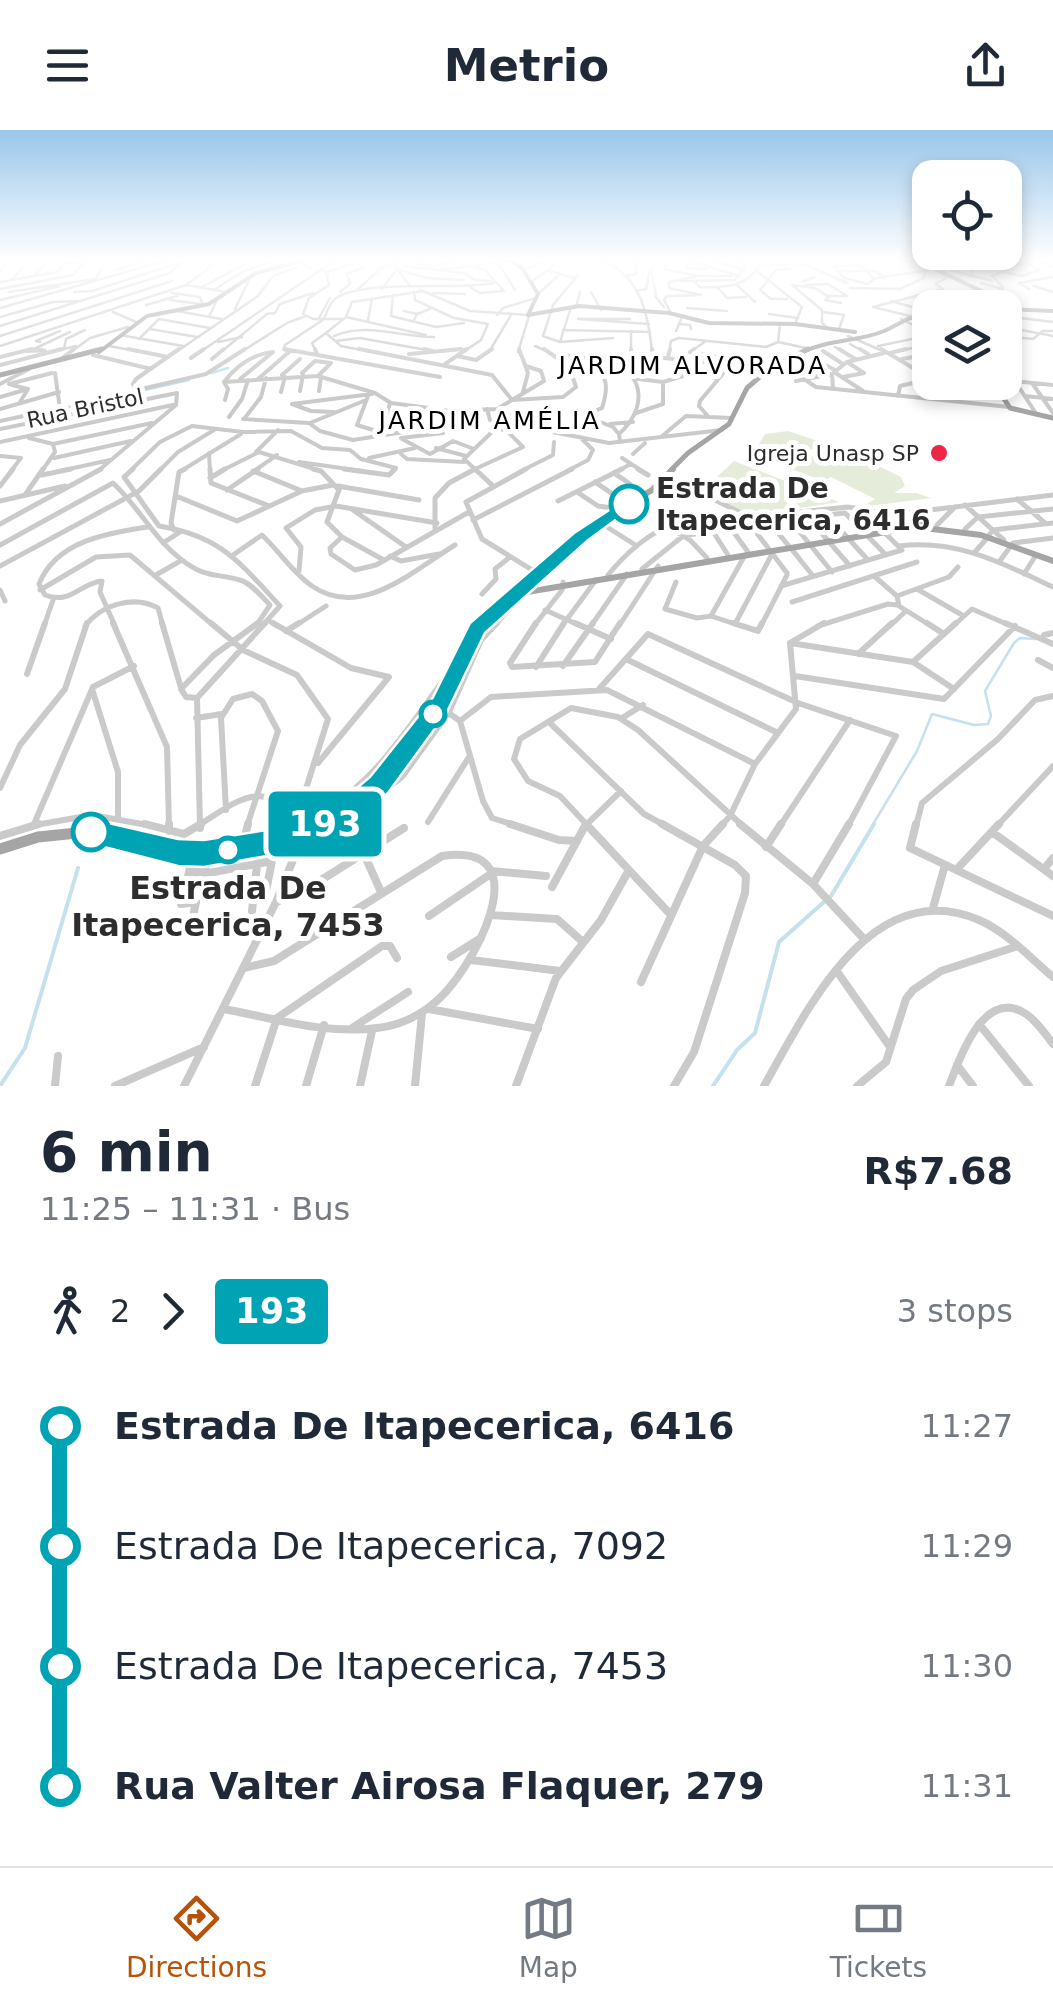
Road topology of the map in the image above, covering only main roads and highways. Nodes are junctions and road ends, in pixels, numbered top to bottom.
1 (206, 304) edge
2 (533, 304) edge
3 (1022, 308) edge
4 (1053, 312) edge
5 (912, 316) edge
6 (852, 334) junction
7 (0, 376) edge
8 (1004, 400) edge
9 (1009, 408) junction
10 (1050, 417) edge
11 (907, 524) junction
12 (865, 533) junction
13 (990, 534) junction
14 (1010, 543) junction
15 (746, 553) junction
16 (1052, 560) edge
17 (658, 568) junction
18 (563, 584) junction
19 (523, 588) junction
20 (0, 849) edge

1 - 7 main road
2 - 6 main road
3 - 4 main road
5 - 6 main road
6 - 19 main road
8 - 9 main road
9 - 10 main road
9 - 10 main road
11 - 12 main road
11 - 12 main road
11 - 13 main road
11 - 13 main road
12 - 15 main road
13 - 14 main road
14 - 16 main road
14 - 16 main road
15 - 17 main road
15 - 17 main road
17 - 18 main road
17 - 18 main road
18 - 19 main road
19 - 20 main road

